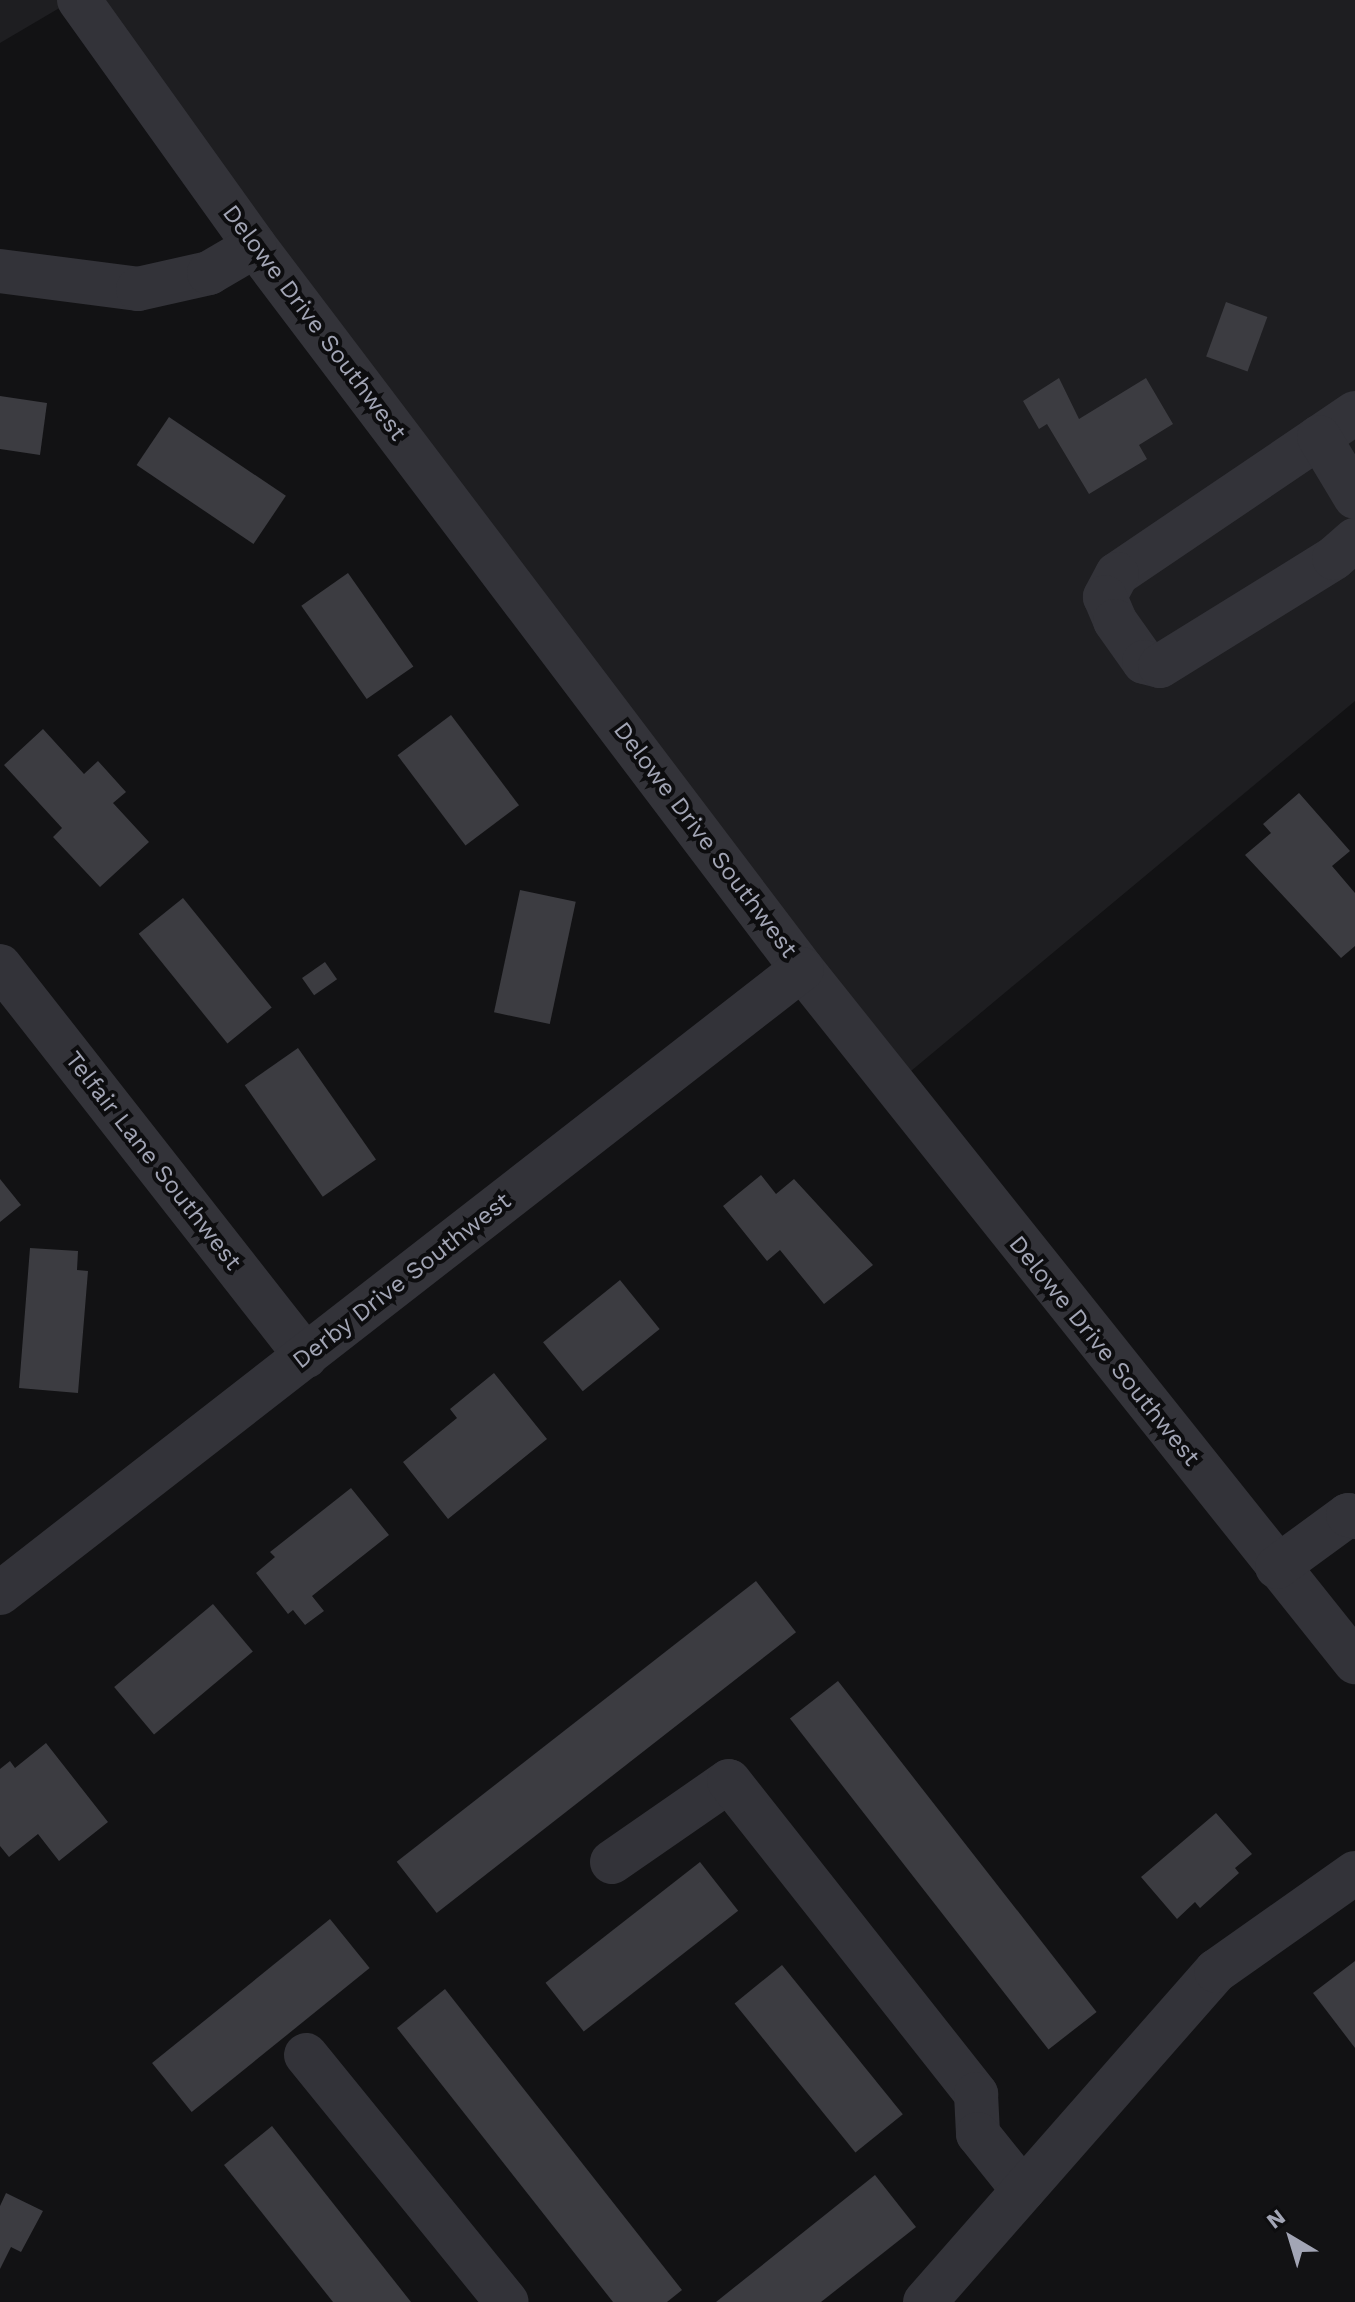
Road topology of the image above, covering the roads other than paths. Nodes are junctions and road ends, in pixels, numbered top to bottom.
1 (79, 0) edge
2 (255, 246) junction
3 (0, 271) edge
4 (1355, 413) edge
5 (1319, 437) junction
6 (1355, 497) edge
7 (1355, 540) edge
8 (0, 966) edge
9 (802, 969) junction
10 (306, 1356) junction
11 (1355, 1517) edge
12 (1277, 1567) junction
13 (0, 1593) edge
14 (1355, 1662) edge
15 (612, 1862) dead end
16 (1355, 1873) edge
17 (306, 2055) dead end
18 (1023, 2190) junction
19 (507, 2302) edge
20 (925, 2302) edge

1 - 2 street, Delowe Drive Southwest
2 - 3 street
2 - 9 street, Delowe Drive Southwest
4 - 5 street
5 - 6 street
5 - 7 street
8 - 10 street, Telfair Lane Southwest
9 - 10 street, Derby Drive Southwest
9 - 12 street, Delowe Drive Southwest
10 - 13 street, Derby Drive Southwest
11 - 12 street
12 - 14 street, Delowe Drive Southwest
15 - 18 street
16 - 18 street
17 - 19 street
18 - 20 street

